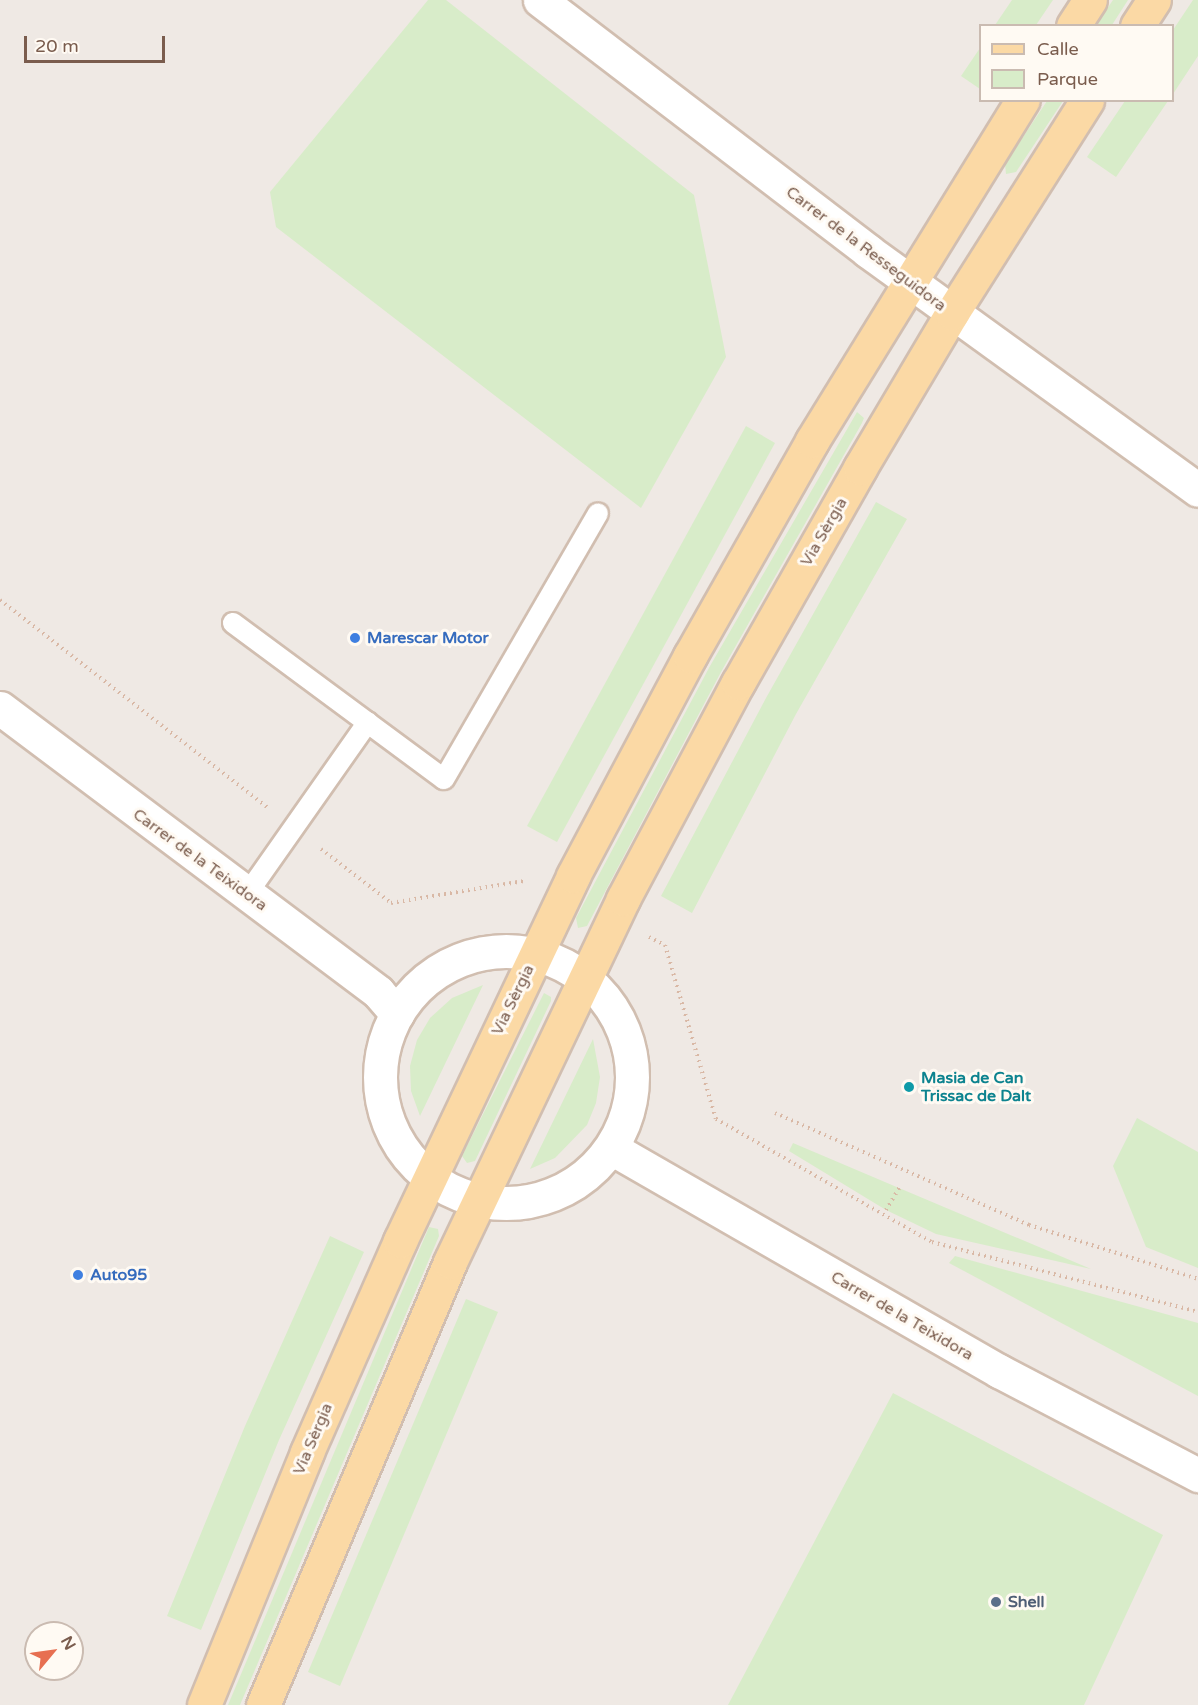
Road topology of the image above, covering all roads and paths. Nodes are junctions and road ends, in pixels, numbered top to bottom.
1 (540, 0) edge
2 (1090, 0) edge
3 (1154, 0) edge
4 (1074, 24) edge
5 (1138, 24) edge
6 (1022, 102) edge
7 (1086, 102) edge
8 (910, 282) junction
9 (952, 313) junction
10 (1198, 490) edge
11 (598, 513) dead end
12 (0, 600) edge
13 (233, 622) dead end
14 (0, 708) edge
15 (368, 722) junction
16 (294, 828) junction
17 (247, 894) junction
18 (564, 895) junction
19 (613, 920) junction
20 (535, 954) junction
21 (586, 978) junction
22 (397, 1014) junction
23 (775, 1113) dead end
24 (611, 1148) junction
25 (429, 1176) junction
26 (899, 1188) dead end
27 (479, 1201) junction
28 (886, 1210) dead end
29 (1198, 1279) edge
30 (1198, 1312) edge
31 (1198, 1475) edge
32 (204, 1705) edge
33 (263, 1705) edge

1 - 8 street, Carrer de la Resseguidora
2 - 4 main road
3 - 5 main road
6 - 8 main road, Via Sèrgia
7 - 9 main road, Via Sèrgia
8 - 9 street, Carrer de la Resseguidora
8 - 18 main road, Via Sèrgia
9 - 10 street, Carrer de la Resseguidora
9 - 19 main road, Via Sèrgia
11 - 15 lane
12 - 16 path
13 - 15 lane
14 - 17 street, Carrer de la Teixidora
15 - 16 lane
16 - 17 lane
16 - 18 path
17 - 22 street, Carrer de la Teixidora
18 - 20 main road, Via Sèrgia
19 - 21 main road, Via Sèrgia
19 - 30 path
20 - 21 street, Via Sèrgia
20 - 22 street, Via Sèrgia
20 - 25 main road, Via Sèrgia
21 - 24 street, Via Sèrgia
21 - 27 main road, Via Sèrgia
22 - 25 street, Via Sèrgia
23 - 29 path
24 - 27 street, Via Sèrgia
24 - 31 street, Carrer de la Teixidora
25 - 27 street, Via Sèrgia
25 - 32 main road, Via Sèrgia
26 - 28 path
27 - 33 main road, Via Sèrgia

